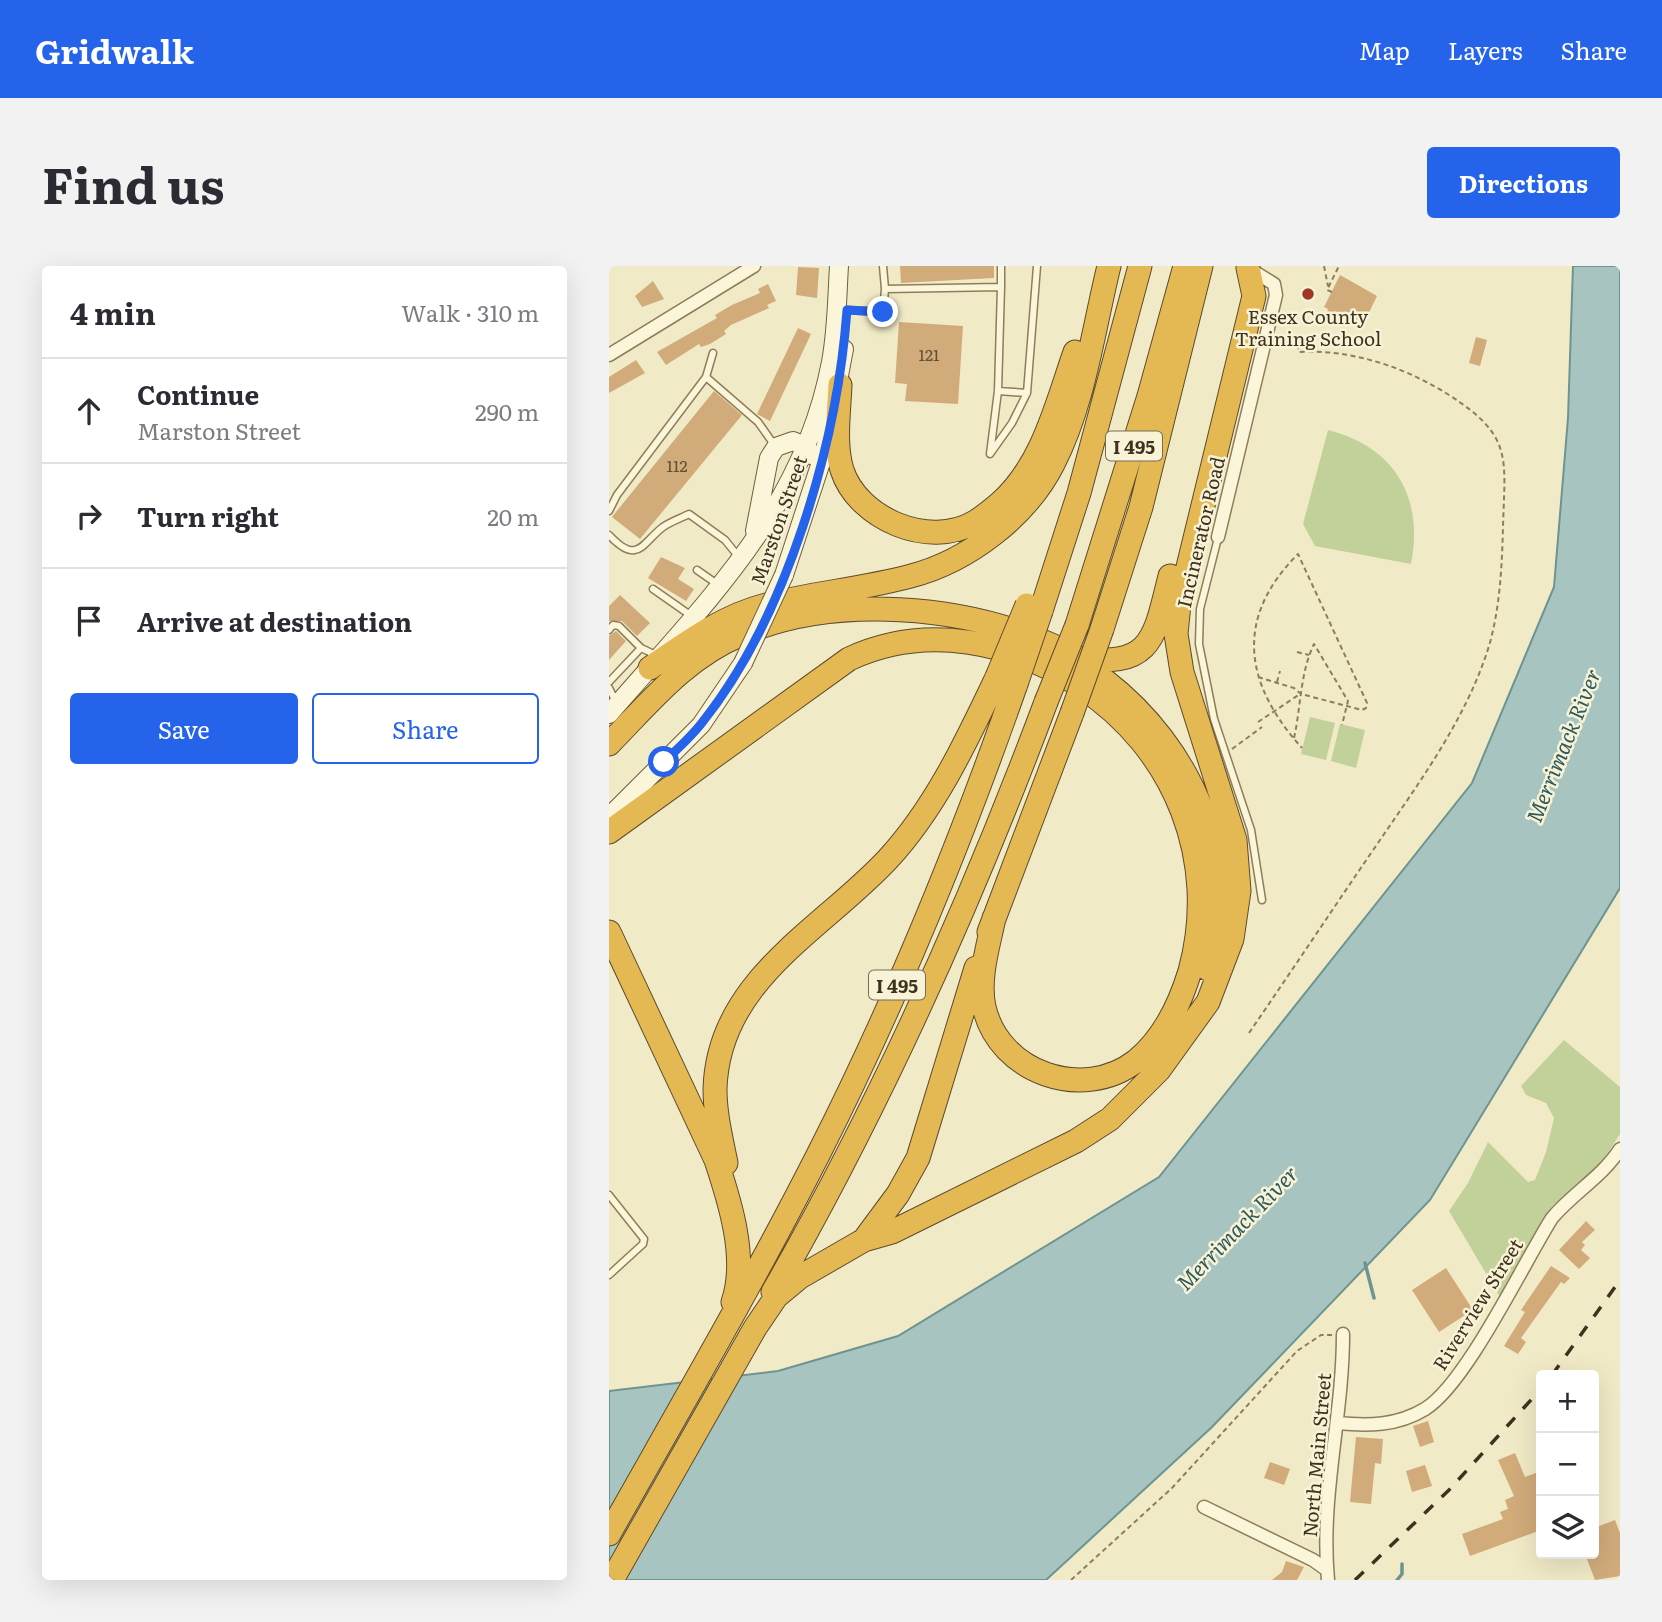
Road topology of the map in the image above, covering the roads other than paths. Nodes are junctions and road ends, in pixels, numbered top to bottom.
1 (754, 266) edge
2 (839, 266) edge
3 (846, 266) edge
4 (883, 266) edge
5 (1001, 266) edge
6 (1037, 266) edge
7 (1107, 266) edge
8 (1140, 266) edge
9 (1246, 267) edge
10 (1195, 268) edge
11 (1001, 287) junction
12 (885, 289) junction
13 (847, 310) junction
14 (713, 353) dead end
15 (609, 355) edge
16 (706, 377) junction
17 (840, 385) junction
18 (998, 391) junction
19 (1027, 393) junction
20 (776, 447) junction
21 (807, 447) junction
22 (814, 486) junction
23 (609, 511) edge
24 (609, 536) edge
25 (1218, 537) joint
26 (745, 556) junction
27 (697, 570) dead end
28 (721, 587) junction
29 (653, 589) dead end
30 (694, 618) junction
31 (609, 630) edge
32 (650, 657) junction
33 (1074, 658) junction
34 (1006, 681) junction
35 (609, 682) edge
36 (612, 702) edge
37 (638, 714) junction
38 (609, 744) edge
39 (609, 765) edge
40 (623, 811) edge
41 (609, 832) edge
42 (1262, 900) dead end
43 (994, 919) junction
44 (609, 932) edge
45 (609, 968) edge
46 (645, 1010) junction
47 (1191, 1022) junction
48 (1620, 1149) edge
49 (609, 1195) edge
50 (728, 1197) junction
51 (864, 1240) junction
52 (609, 1275) edge
53 (1343, 1334) road end
54 (1337, 1423) junction
55 (1204, 1507) dead end
56 (609, 1533) edge
57 (1325, 1577) edge
58 (611, 1580) edge

1 - 15 street
2 - 21 main road, Marston Street
3 - 13 main road, Marston Street
4 - 12 lane
5 - 11 lane
6 - 19 lane
7 - 17 highway
7 - 32 highway
8 - 34 highway, I 495, bridge
9 - 25 street, Incinerator Road
9 - 33 highway
9 - 47 highway
10 - 43 highway, bridge
10 - 58 highway, I 495, bridge
11 - 12 lane
11 - 18 lane
12 - 13 lane
13 - 17 main road, Marston Street
14 - 16 lane
16 - 20 lane
16 - 23 lane
17 - 22 main road, Marston Street
18 - 19 lane
18 - 19 lane
20 - 21 main road
20 - 26 main road
21 - 22 main road
21 - 26 main road, Marston Street
22 - 40 main road, Marston Street, bridge
24 - 26 lane
25 - 42 lane, Incinerator Road
26 - 28 main road, Marston Street
27 - 28 lane
28 - 30 main road, Marston Street
29 - 30 lane
30 - 32 main road, Marston Street
31 - 32 lane
32 - 35 lane
32 - 36 main road, Marston Street
33 - 37 highway
33 - 47 highway
34 - 50 highway
34 - 56 highway, I 495
37 - 38 highway
37 - 39 highway
40 - 41 highway
40 - 43 highway
43 - 51 highway
44 - 46 highway
45 - 46 highway
46 - 50 highway
47 - 51 highway
48 - 54 street, Riverview Street
49 - 52 lane
50 - 56 highway
51 - 58 highway
53 - 54 street, North Main Street
54 - 57 street, North Main Street
55 - 57 street

